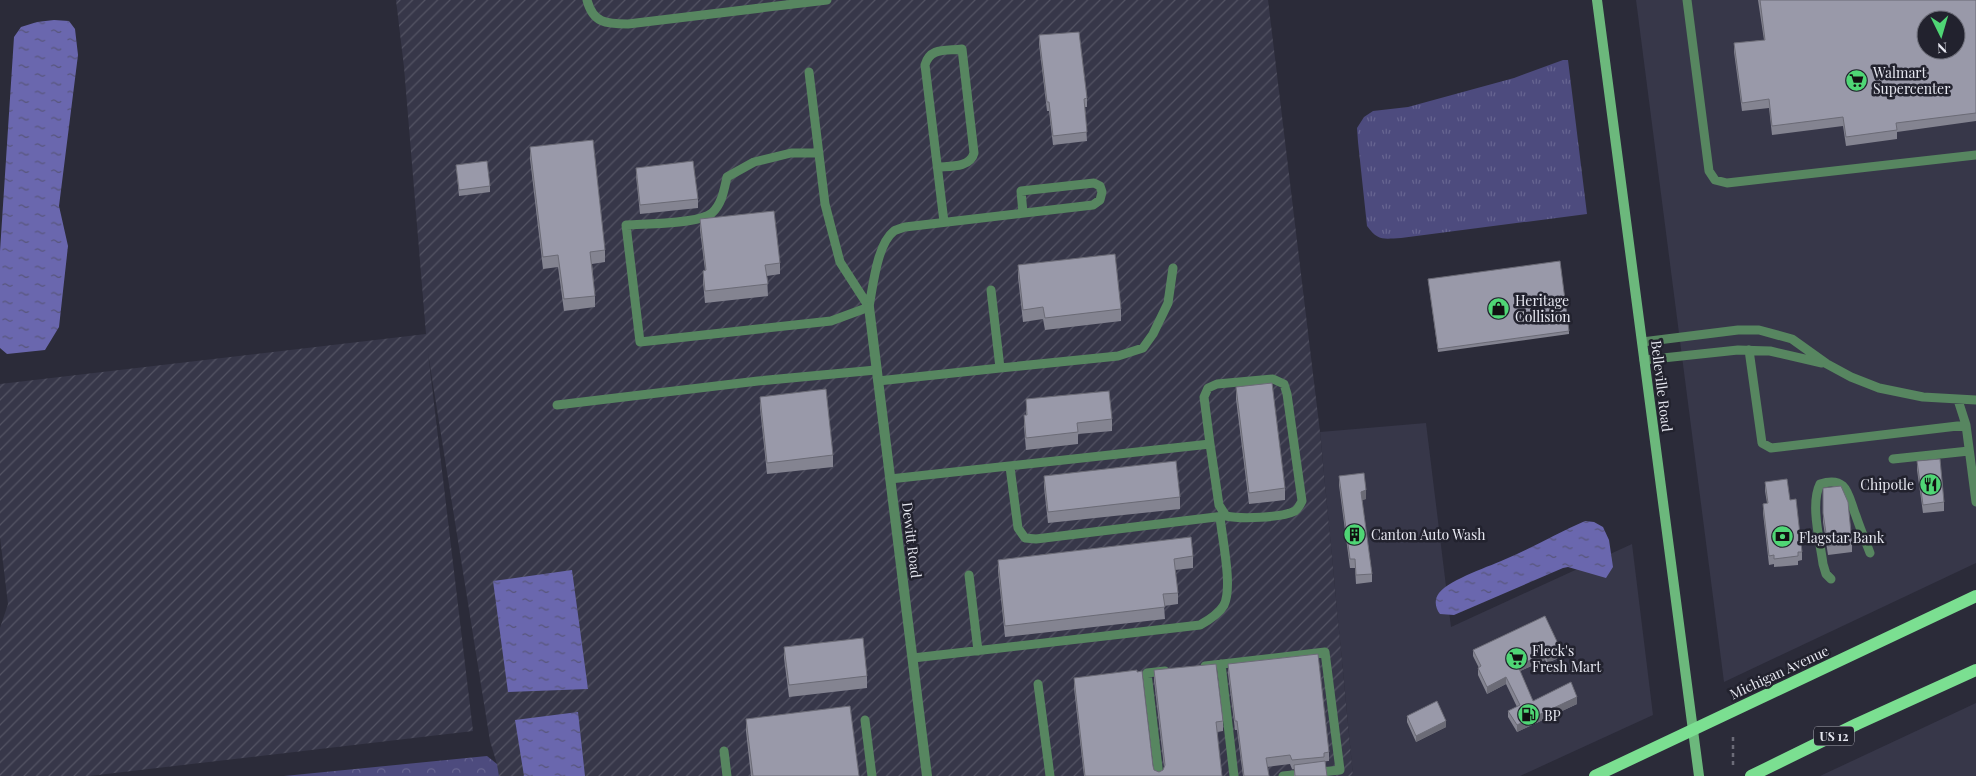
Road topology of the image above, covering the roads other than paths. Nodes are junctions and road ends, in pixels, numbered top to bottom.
1 (587, 0) edge
2 (828, 0) edge
3 (1597, 0) edge
4 (1687, 0) edge
5 (809, 72) dead end
6 (819, 153) junction
7 (1976, 155) edge
8 (938, 168) junction
9 (1023, 213) junction
10 (944, 222) junction
11 (1173, 268) dead end
12 (991, 290) dead end
13 (868, 307) junction
14 (1642, 342) junction
15 (1749, 350) junction
16 (1644, 360) junction
17 (1827, 364) junction
18 (1000, 368) junction
19 (876, 370) junction
20 (878, 381) junction
21 (1958, 400) junction
22 (1976, 400) edge
23 (557, 405) dead end
24 (1966, 425) junction
25 (1210, 444) junction
26 (1969, 451) junction
27 (1893, 460) dead end
28 (1010, 467) junction
29 (890, 479) junction
30 (1976, 502) edge
31 (1223, 516) junction
32 (1870, 553) dead end
33 (969, 575) dead end
34 (1831, 579) dead end
35 (1976, 596) edge
36 (978, 651) junction
37 (913, 658) junction
38 (1221, 664) junction
39 (1193, 668) edge
40 (1175, 670) edge
41 (1976, 670) edge
42 (1038, 684) dead end
43 (865, 720) dead end
44 (1693, 730) junction
45 (724, 751) dead end
46 (727, 776) edge
47 (872, 776) edge
48 (927, 776) edge
49 (1050, 776) edge
50 (1159, 776) edge
51 (1234, 776) edge
52 (1283, 776) edge
53 (1595, 776) edge
54 (1699, 776) edge
55 (1750, 776) edge

1 - 2 lane
3 - 14 main road, Belleville Road
4 - 7 lane
5 - 6 lane
6 - 13 lane
6 - 13 lane
8 - 8 lane
8 - 10 lane
9 - 9 lane
9 - 10 lane
10 - 13 lane
11 - 18 lane
12 - 18 lane
13 - 19 street, Dewitt Road
14 - 16 main road, Belleville Road
14 - 17 lane
15 - 16 lane
15 - 17 lane
15 - 24 lane
16 - 44 main road, Belleville Road
17 - 21 lane
18 - 20 lane
19 - 20 street, Dewitt Road
19 - 23 lane
20 - 29 street, Dewitt Road
21 - 22 lane
21 - 24 lane
24 - 26 lane
25 - 28 lane
25 - 31 lane
25 - 31 lane
26 - 27 lane
26 - 30 lane
28 - 29 lane
28 - 31 lane
29 - 37 street, Dewitt Road
31 - 36 lane
32 - 34 lane
33 - 36 lane
35 - 44 main road, Michigan Avenue
36 - 37 lane
37 - 48 street, Dewitt Road
38 - 39 lane
38 - 51 lane
38 - 52 lane
40 - 50 lane
41 - 55 main road, US 12
42 - 49 lane
43 - 47 lane
44 - 53 main road, Michigan Avenue
44 - 54 main road, Belleville Road
45 - 46 lane

